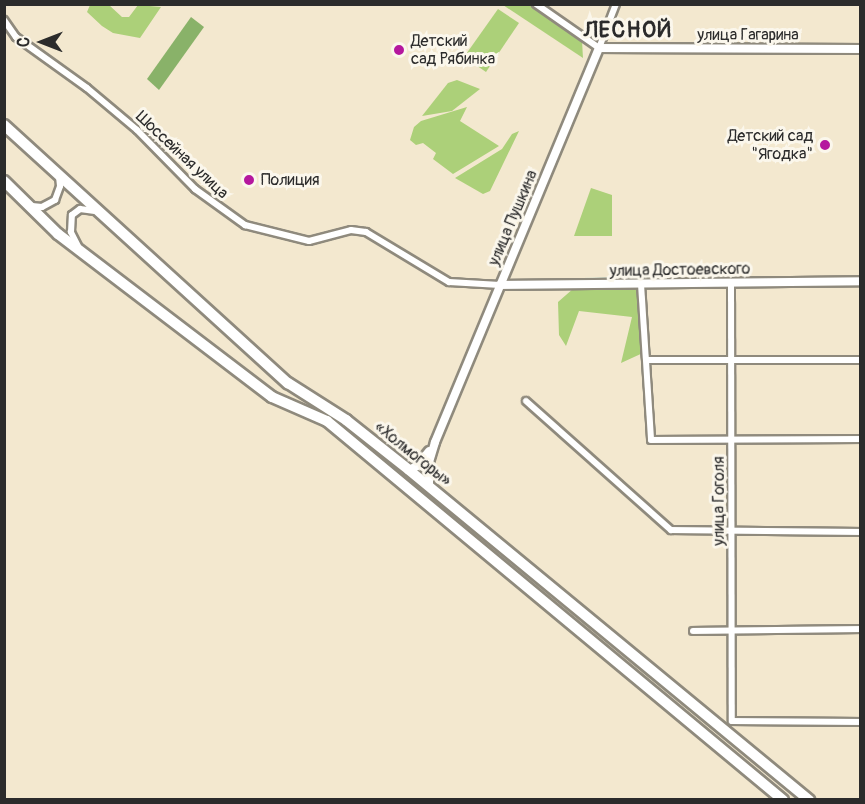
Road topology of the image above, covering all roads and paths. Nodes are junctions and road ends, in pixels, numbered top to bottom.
1 (536, 4) edge
2 (616, 4) edge
3 (4, 21) edge
4 (599, 48) junction
5 (861, 49) edge
6 (4, 125) edge
7 (53, 169) junction
8 (4, 181) edge
9 (24, 202) junction
10 (106, 217) junction
11 (81, 250) junction
12 (861, 281) edge
13 (730, 282) junction
14 (641, 284) junction
15 (500, 285) junction
16 (648, 360) junction
17 (732, 360) junction
18 (861, 360) edge
19 (526, 401) dead end
20 (861, 439) edge
21 (732, 441) junction
22 (435, 442) junction
23 (409, 470) junction
24 (429, 487) junction
25 (861, 532) edge
26 (732, 533) junction
27 (733, 629) junction
28 (861, 629) edge
29 (693, 631) dead end
30 (861, 722) edge
31 (783, 800) edge
32 (809, 800) edge

1 - 4 street
2 - 4 street, улица Пушкина
3 - 15 street, Шоссейная улица
4 - 5 street, улица Гагарина
4 - 15 street, улица Пушкина
6 - 7 highway, «Холмогоры»
7 - 9 street
7 - 10 highway, «Холмогоры»
8 - 9 highway, «Холмогоры»
9 - 11 highway, «Холмогоры»
10 - 11 street
10 - 23 highway, «Холмогоры»
11 - 31 highway, «Холмогоры»
12 - 13 street, улица Достоевского
13 - 14 street, улица Достоевского
13 - 17 street, улица Гоголя
14 - 15 street, улица Достоевского
14 - 16 street
15 - 22 street, улица Пушкина
16 - 17 street
16 - 21 street
17 - 18 street
17 - 21 street, улица Гоголя
19 - 26 street
20 - 21 street
21 - 26 street, улица Гоголя
22 - 23 street
22 - 24 street
23 - 24 highway, «Холмогоры»
24 - 32 highway, «Холмогоры»
25 - 26 street
26 - 27 street, улица Гоголя
27 - 28 street
27 - 29 street
27 - 30 street, улица Гоголя

